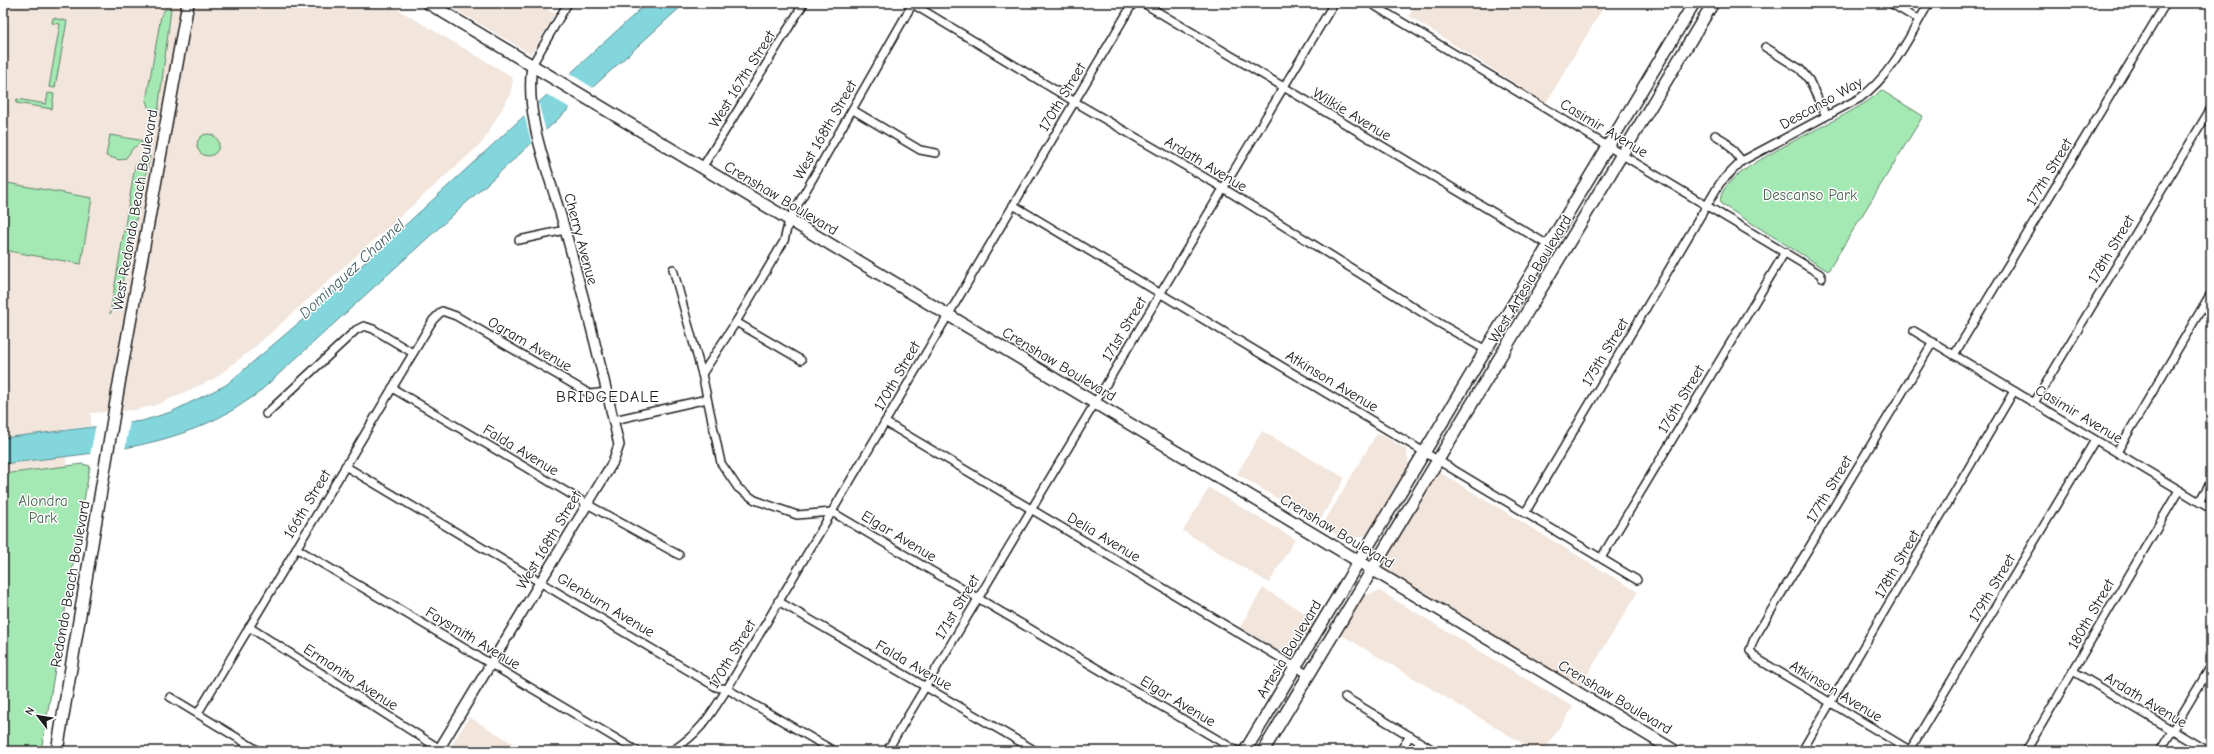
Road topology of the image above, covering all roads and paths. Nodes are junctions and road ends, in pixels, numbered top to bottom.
1 (188, 3) edge
2 (428, 3) edge
3 (568, 3) edge
4 (804, 3) edge
5 (912, 3) edge
6 (1133, 3) edge
7 (1143, 3) edge
8 (1334, 3) edge
9 (1370, 3) edge
10 (1694, 3) edge
11 (1713, 3) edge
12 (1890, 3) edge
13 (1929, 3) edge
14 (2166, 3) edge
15 (1919, 20) junction
16 (1765, 47) dead end
17 (532, 65) junction
18 (1284, 88) junction
19 (1075, 102) junction
20 (2211, 108) edge
21 (853, 110) junction
22 (1826, 116) junction
23 (1715, 135) dead end
24 (1608, 146) junction
25 (936, 153) dead end
26 (1622, 154) junction
27 (1742, 161) junction
28 (702, 168) junction
29 (1223, 188) junction
30 (1013, 205) junction
31 (1706, 205) junction
32 (789, 220) junction
33 (565, 230) junction
34 (519, 240) dead end
35 (1548, 246) junction
36 (1784, 252) junction
37 (673, 269) dead end
38 (1822, 278) dead end
39 (1161, 293) junction
40 (2211, 293) edge
41 (442, 311) joint
42 (948, 315) junction
43 (736, 322) junction
44 (1914, 331) dead end
45 (1933, 342) junction
46 (1486, 350) junction
47 (413, 353) junction
48 (1954, 355) junction
49 (802, 360) dead end
50 (702, 374) junction
51 (392, 388) junction
52 (2014, 391) junction
53 (606, 392) junction
54 (707, 399) junction
55 (1094, 403) junction
56 (2034, 403) junction
57 (266, 414) dead end
58 (614, 420) junction
59 (112, 422) joint
60 (886, 422) junction
61 (2095, 440) junction
62 (2117, 452) junction
63 (1424, 453) junction
64 (1438, 462) junction
65 (345, 466) junction
66 (2211, 481) edge
67 (2180, 490) junction
68 (2199, 502) junction
69 (587, 504) junction
70 (1031, 509) junction
71 (2211, 509) edge
72 (832, 512) junction
73 (1525, 513) junction
74 (296, 548) junction
75 (679, 556) dead end
76 (1601, 558) junction
77 (1359, 562) junction
78 (1373, 570) junction
79 (1637, 580) dead end
80 (541, 581) junction
81 (978, 598) junction
82 (778, 601) junction
83 (249, 627) junction
84 (1750, 650) joint
85 (491, 664) junction
86 (2211, 666) edge
87 (1296, 667) junction
88 (2073, 671) junction
89 (1309, 675) junction
90 (925, 686) junction
91 (727, 689) junction
92 (170, 697) dead end
93 (1345, 697) dead end
94 (1831, 703) junction
95 (198, 714) junction
96 (2172, 730) junction
97 (1410, 736) junction
98 (439, 750) edge
99 (57, 751) edge
100 (259, 751) edge
101 (637, 751) edge
102 (672, 751) edge
103 (834, 751) edge
104 (886, 751) edge
105 (1036, 751) edge
106 (1237, 751) edge
107 (1245, 751) edge
108 (1263, 751) edge
109 (1400, 751) edge
110 (1435, 751) edge
111 (1675, 751) edge
112 (1802, 751) edge
113 (1911, 751) edge
114 (2026, 751) edge
115 (2160, 751) edge
116 (2207, 751) edge

1 - 59 main road, West Redondo Beach Boulevard
2 - 17 main road, Crenshaw Boulevard
3 - 17 street
4 - 28 street, West 167th Street
5 - 19 street, Ardath Avenue
5 - 21 street, West 168th Street
6 - 19 street, 170th Street
7 - 18 street, Wilkie Avenue
8 - 18 street, 171st Street
9 - 24 street, Casimir Avenue
10 - 24 main road, West Artesia Boulevard
11 - 26 main road, West Artesia Boulevard
12 - 15 street
13 - 15 street, Descanso Way
14 - 48 street, 177th Street
15 - 22 street, Descanso Way
16 - 22 street
17 - 28 main road, Crenshaw Boulevard
17 - 33 street, Cherry Avenue
18 - 29 street, 171st Street
18 - 35 street, Wilkie Avenue
19 - 29 street, Ardath Avenue
19 - 30 street, 170th Street
20 - 56 street, 178th Street
21 - 25 street
21 - 32 street, West 168th Street
22 - 27 street, Descanso Way
23 - 27 street
24 - 26 street, Casimir Avenue
24 - 35 main road, West Artesia Boulevard
26 - 31 street, Casimir Avenue
26 - 64 main road, West Artesia Boulevard
27 - 31 street, Descanso Way
28 - 32 main road, Crenshaw Boulevard
29 - 39 street, 171st Street
29 - 46 street, Ardath Avenue
30 - 39 street, Atkinson Avenue
30 - 42 street, 170th Street
31 - 36 street, Casimir Avenue
31 - 73 street, 175th Street
32 - 42 main road, Crenshaw Boulevard
32 - 43 street, West 168th Street
33 - 34 street
33 - 53 street, Cherry Avenue
35 - 46 main road, West Artesia Boulevard
36 - 38 street, Casimir Avenue
36 - 76 street, 176th Street
37 - 50 street
39 - 55 street, 171st Street
39 - 63 street, Atkinson Avenue
40 - 62 street
41 - 47 street, 166th Street
41 - 53 street, Ogram Avenue
42 - 55 main road, Crenshaw Boulevard
42 - 60 street, 170th Street
43 - 49 street
43 - 50 street, West 168th Street
44 - 45 street, Casimir Avenue
45 - 48 street, Casimir Avenue
45 - 84 street, 177th Street
46 - 63 main road, West Artesia Boulevard
47 - 51 street, 166th Street
47 - 57 street
48 - 52 street, Casimir Avenue
50 - 54 street
51 - 65 street, 166th Street
51 - 69 street, Falda Avenue
52 - 56 street, Casimir Avenue
52 - 94 street, 178th Street
53 - 58 street, Cherry Avenue
54 - 58 street
54 - 72 street
55 - 70 street, 171st Street
55 - 77 main road, Crenshaw Boulevard
56 - 61 street, Casimir Avenue
58 - 69 street, West 168th Street
59 - 99 main road, Redondo Beach Boulevard
60 - 70 street, Delia Avenue
60 - 72 street, 170th Street
61 - 62 street, Casimir Avenue
61 - 113 street, 179th Street
62 - 67 street, Casimir Avenue
63 - 64 street, Atkinson Avenue
63 - 77 main road, West Artesia Boulevard
64 - 73 street, Atkinson Avenue
64 - 78 main road, West Artesia Boulevard
65 - 74 street, 166th Street
65 - 80 street, Glenburn Avenue
66 - 68 street
67 - 68 street, Casimir Avenue
67 - 88 street, 180th Street
68 - 71 street, Casimir Avenue
69 - 75 street, Falda Avenue
69 - 80 street, West 168th Street
70 - 81 street, 171st Street
70 - 87 street, Delia Avenue
72 - 81 street, Elgar Avenue
72 - 82 street, 170th Street
73 - 76 street, Atkinson Avenue
74 - 83 street, 166th Street
74 - 85 street, Faysmith Avenue
76 - 79 street, Atkinson Avenue
77 - 78 main road, Crenshaw Boulevard
77 - 87 main road, Artesia Boulevard
78 - 89 main road, Artesia Boulevard
78 - 111 main road, Crenshaw Boulevard
80 - 85 street, West 168th Street
80 - 91 street, Glenburn Avenue
81 - 90 street, 171st Street
81 - 106 street, Elgar Avenue
82 - 90 street, Falda Avenue
82 - 91 street, 170th Street
83 - 95 street, 166th Street
83 - 98 street, Ermanita Avenue
84 - 94 street, Atkinson Avenue
85 - 98 street, West 168th Street
85 - 101 street, Faysmith Avenue
86 - 96 street
87 - 89 street, Delia Avenue
87 - 107 main road, Artesia Boulevard
88 - 96 street, Ardath Avenue
88 - 114 street, 180th Street
89 - 108 main road, Artesia Boulevard
90 - 104 street, 171st Street
90 - 105 street, Falda Avenue
91 - 102 street, 170th Street
91 - 103 street, Glenburn Avenue
92 - 95 street
93 - 97 street
94 - 112 street, 178th Street
94 - 113 street, Atkinson Avenue
95 - 100 street
96 - 115 street
96 - 116 street, Ardath Avenue
97 - 109 street
97 - 110 street

